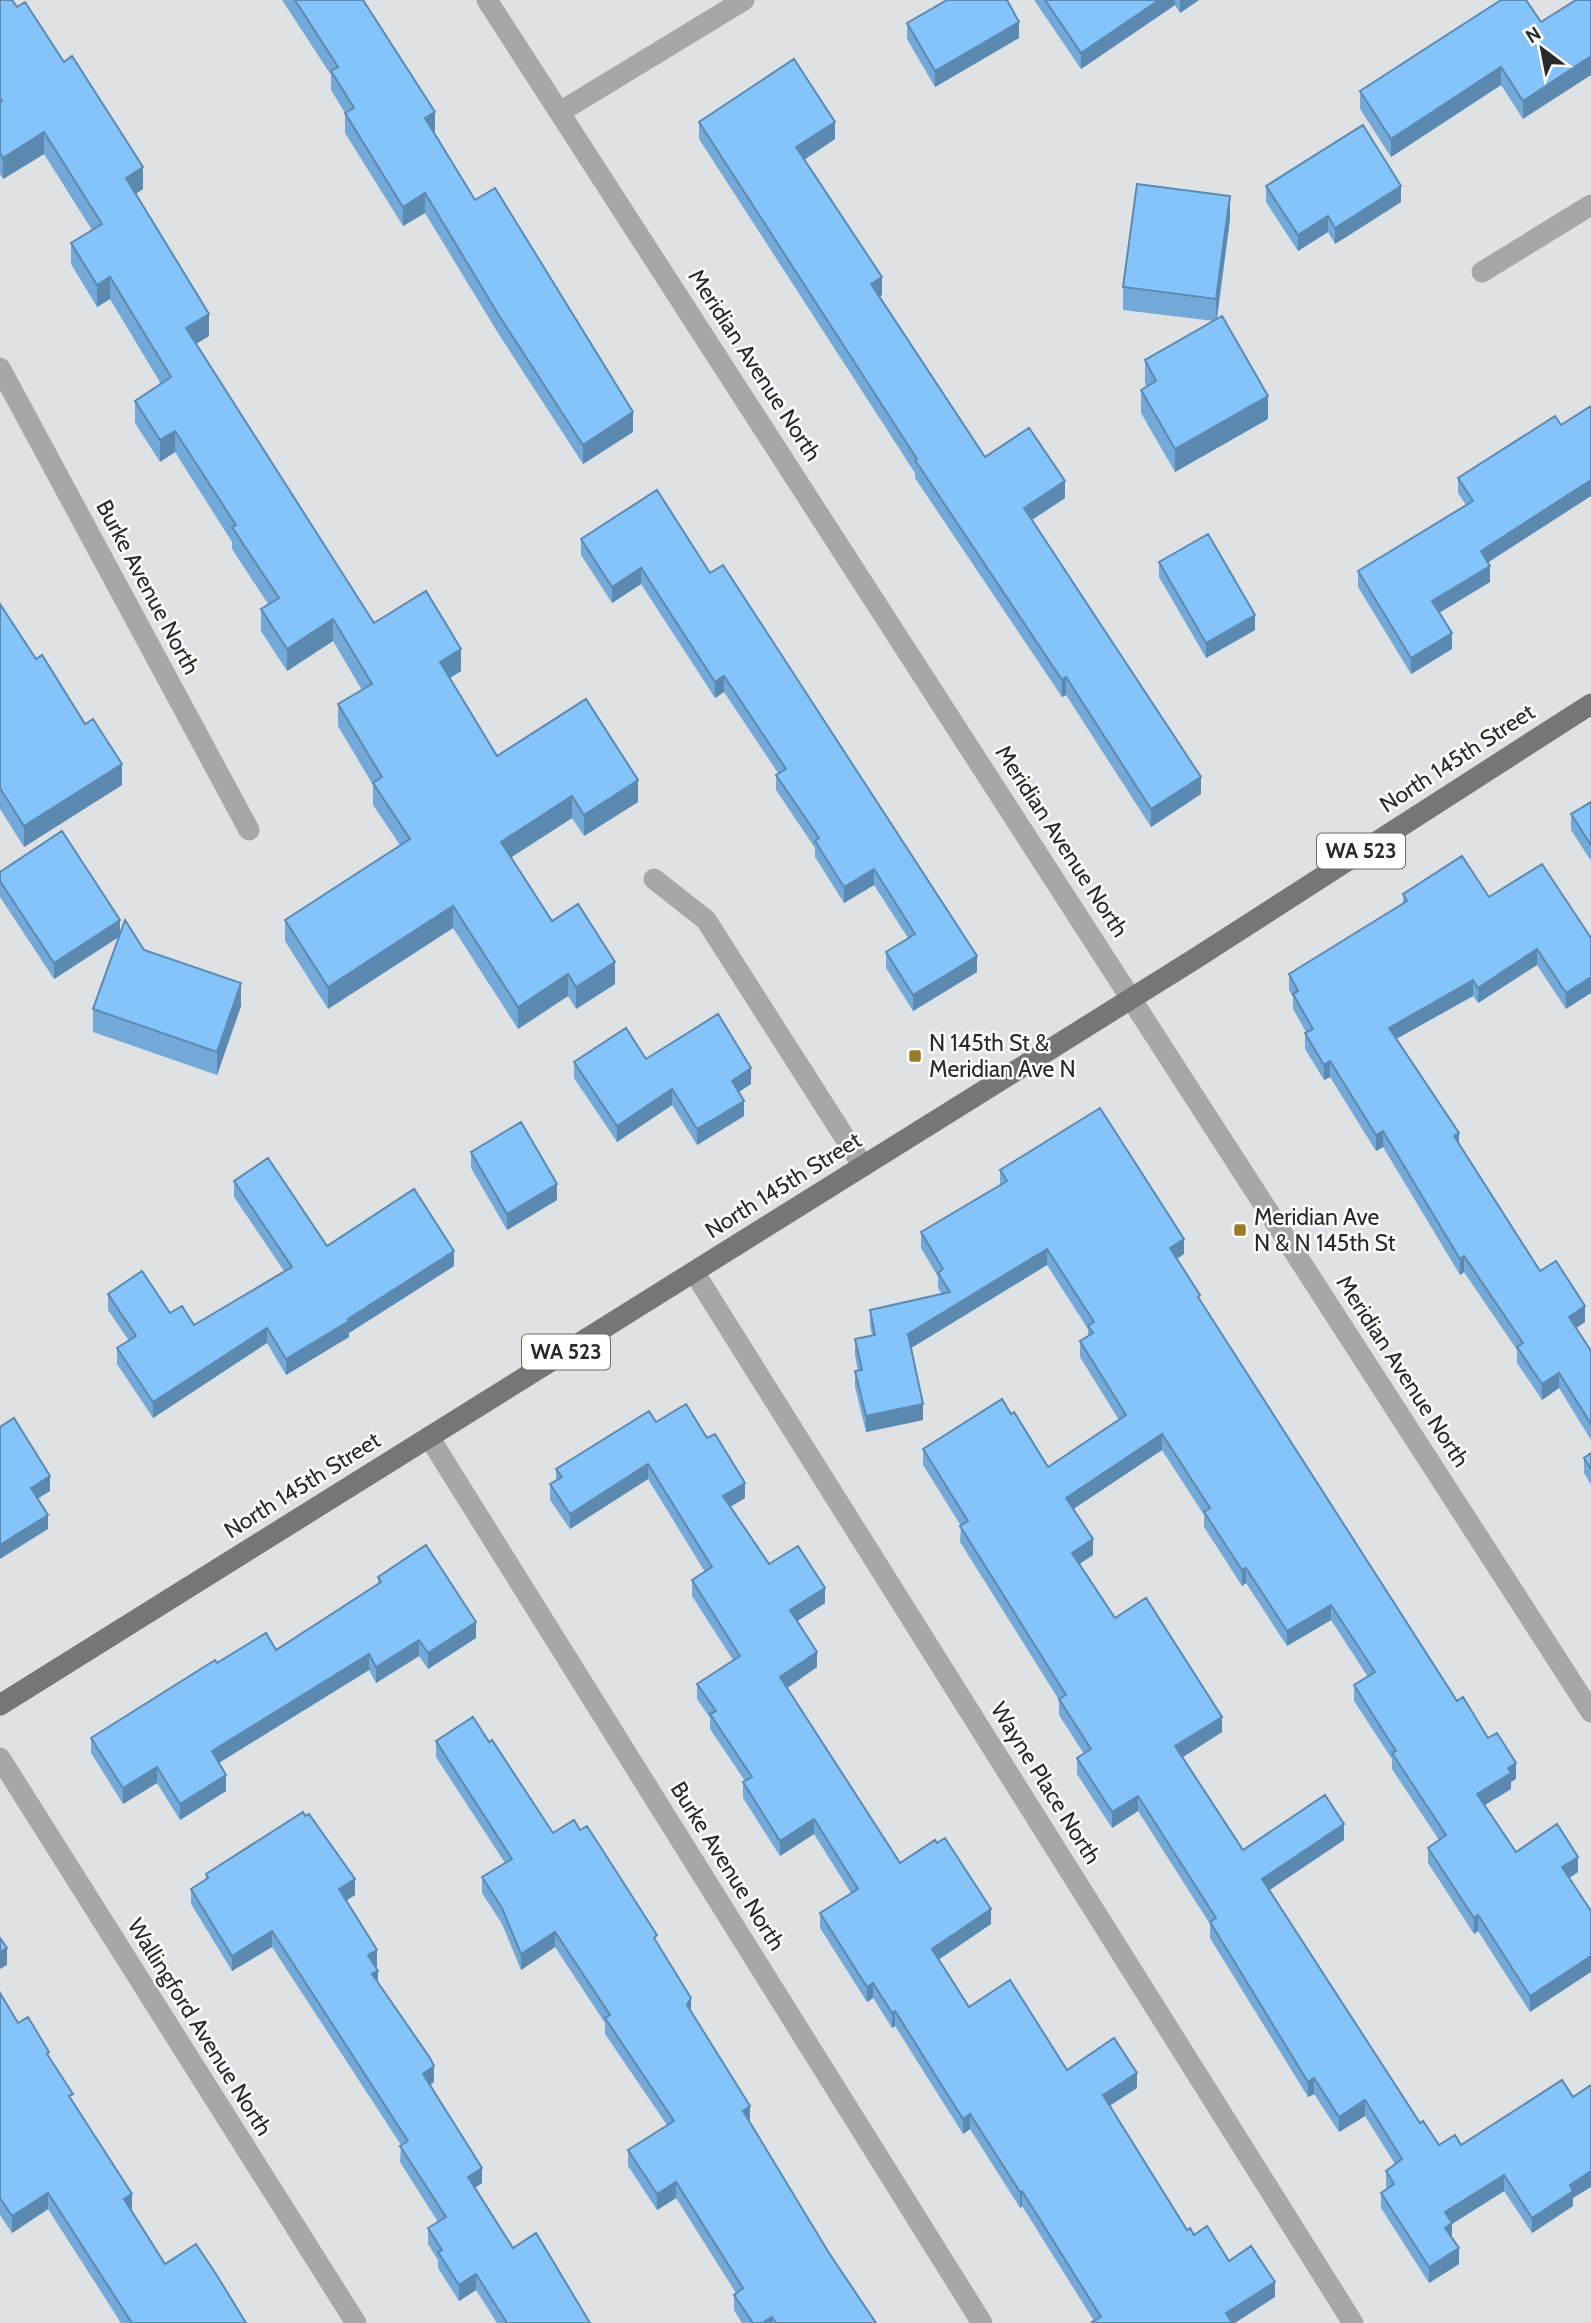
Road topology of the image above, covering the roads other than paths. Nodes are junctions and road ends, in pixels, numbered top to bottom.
1 (487, 0) edge
2 (744, 0) edge
3 (560, 112) junction
4 (1591, 205) edge
5 (1482, 272) dead end
6 (0, 368) edge
7 (1591, 704) edge
8 (249, 830) dead end
9 (654, 879) dead end
10 (1131, 998) junction
11 (863, 1166) junction
12 (694, 1272) junction
13 (429, 1437) junction
14 (0, 1705) edge
15 (1591, 1712) edge
16 (0, 1758) edge
17 (356, 2323) edge
18 (982, 2323) edge
19 (1353, 2323) edge

1 - 3 street, Meridian Avenue North
2 - 3 street
3 - 10 street, Meridian Avenue North
4 - 5 street
6 - 8 street, Burke Avenue North
7 - 10 main road, North 145th Street / WA 523
9 - 11 street
10 - 11 main road, North 145th Street / WA 523
10 - 15 street, Meridian Avenue North
11 - 12 main road, North 145th Street / WA 523
12 - 13 main road, North 145th Street / WA 523
12 - 19 street, Wayne Place North
13 - 14 main road, North 145th Street / WA 523
13 - 18 street, Burke Avenue North
16 - 17 street, Wallingford Avenue North

